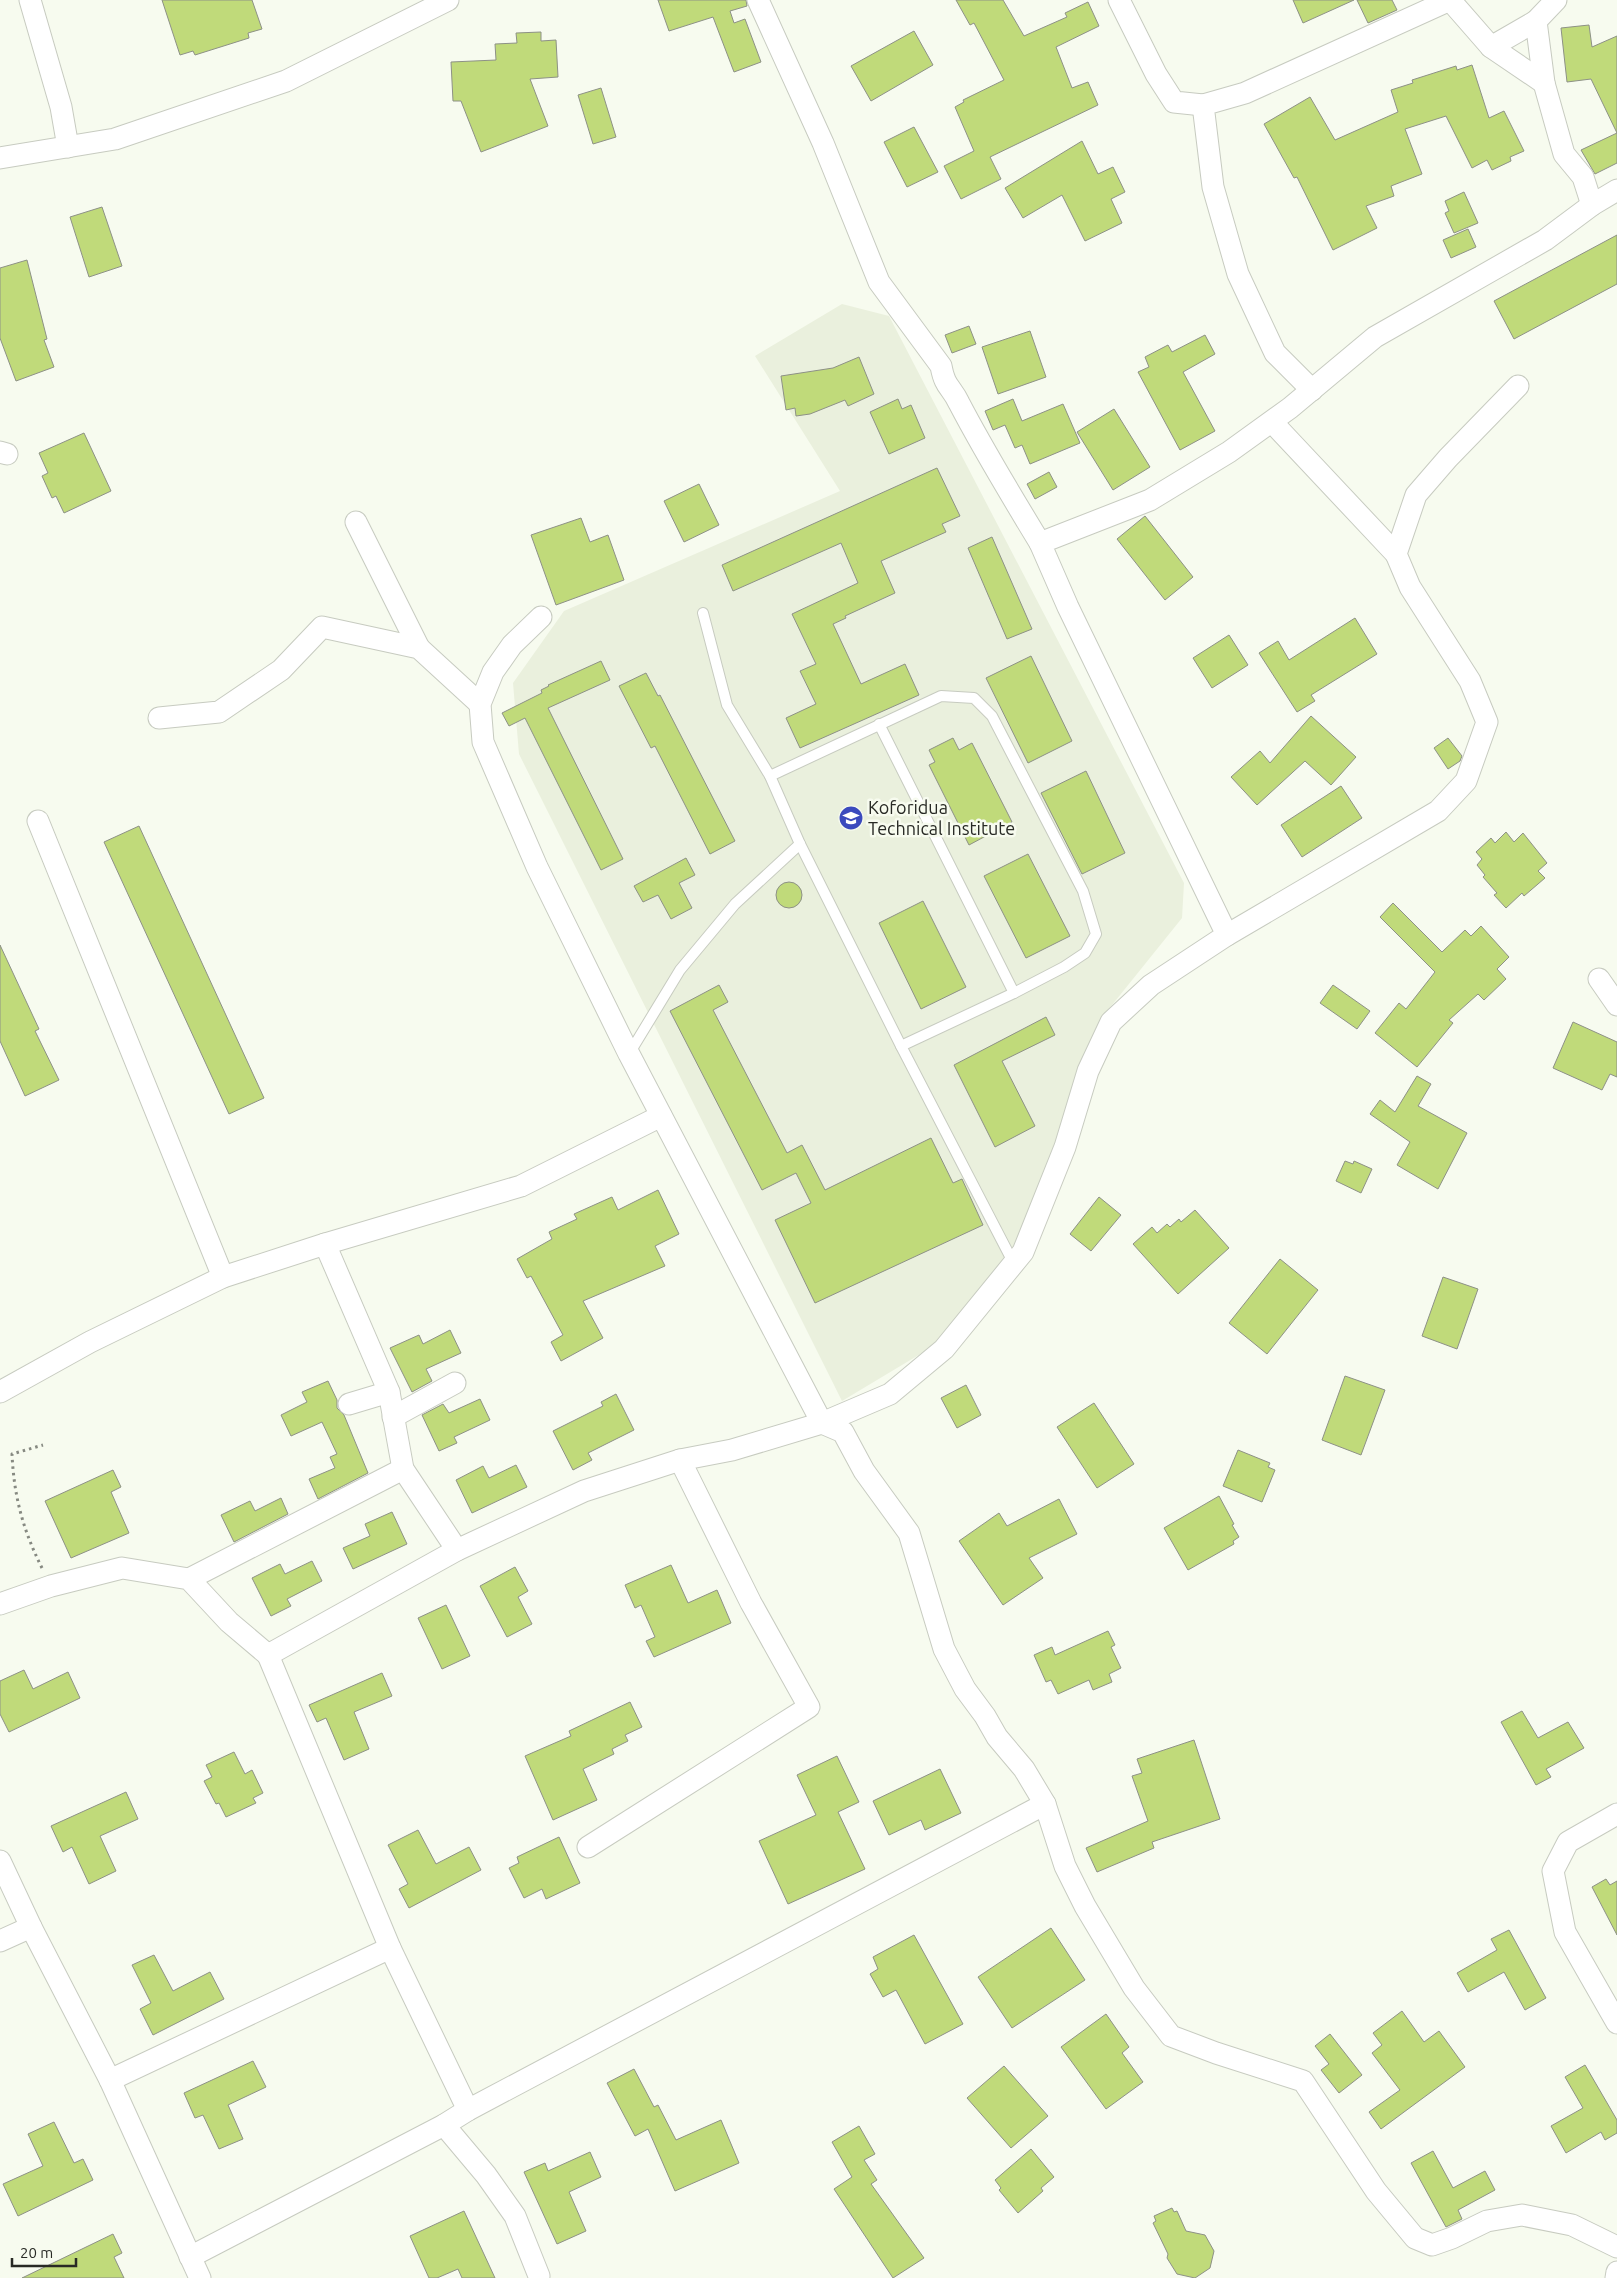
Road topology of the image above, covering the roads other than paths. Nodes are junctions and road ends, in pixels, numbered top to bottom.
1 (30, 0) edge
2 (448, 0) edge
3 (758, 0) edge
4 (1119, 0) edge
5 (1450, 0) edge
6 (1556, 0) edge
7 (1536, 21) junction
8 (1491, 47) junction
9 (1544, 83) junction
10 (1203, 104) junction
11 (68, 147) junction
12 (0, 158) edge
13 (1617, 190) edge
14 (1592, 205) junction
15 (1518, 386) dead end
16 (1312, 390) junction
17 (1272, 422) junction
18 (356, 522) dead end
19 (1040, 543) junction
20 (1396, 554) junction
21 (703, 613) dead end
22 (541, 618) dead end
23 (419, 648) junction
24 (480, 704) junction
25 (160, 718) dead end
26 (879, 724) junction
27 (770, 776) junction
28 (38, 821) dead end
29 (800, 844) junction
30 (1227, 935) junction
31 (1599, 979) dead end
32 (1014, 993) junction
33 (1617, 1005) edge
34 (901, 1046) junction
35 (629, 1054) junction
36 (661, 1116) junction
37 (325, 1244) junction
38 (1014, 1264) junction
39 (223, 1277) junction
40 (456, 1383) dead end
41 (0, 1392) edge
42 (389, 1392) junction
43 (349, 1404) dead end
44 (393, 1417) junction
45 (822, 1423) junction
46 (680, 1460) junction
47 (403, 1469) junction
48 (457, 1550) junction
49 (189, 1579) junction
50 (0, 1604) edge
51 (268, 1655) junction
52 (1045, 1804) junction
53 (1617, 1814) edge
54 (588, 1847) dead end
55 (0, 1861) edge
56 (31, 1927) junction
57 (0, 1941) edge
58 (390, 1948) junction
59 (1617, 2023) edge
60 (110, 2080) junction
61 (468, 2110) junction
62 (444, 2125) junction
63 (1617, 2247) edge
64 (190, 2257) junction
65 (1617, 2272) edge
66 (539, 2276) dead end
67 (200, 2278) edge
68 (1616, 2278) edge

1 - 11 street
2 - 11 street
3 - 19 street
4 - 10 street
5 - 8 street
5 - 10 street
6 - 7 street
7 - 8 street
7 - 9 street
8 - 9 street
9 - 14 street
10 - 16 street
11 - 12 street
13 - 14 street
14 - 16 street
15 - 20 street
16 - 17 street
17 - 19 street
17 - 20 street
18 - 23 street
19 - 30 street
20 - 30 street
21 - 27 lane
22 - 24 street
23 - 24 street
23 - 25 street
24 - 35 street
26 - 27 lane
26 - 32 lane
26 - 32 lane
27 - 29 lane
28 - 39 street
29 - 34 lane
29 - 35 lane
30 - 38 street
31 - 33 street
32 - 34 lane
34 - 38 lane
35 - 36 street
36 - 37 street
36 - 45 street
37 - 39 street
37 - 42 street
38 - 45 street
39 - 41 street
40 - 44 street
42 - 43 street
42 - 44 street
44 - 47 street
45 - 46 street
45 - 52 street
46 - 48 street
46 - 54 street
47 - 48 street
47 - 49 street
48 - 51 street
49 - 50 street
49 - 51 street
51 - 58 street
52 - 61 street
52 - 63 street
53 - 59 street
55 - 56 street
56 - 57 street
56 - 60 street
58 - 60 street
58 - 61 street
60 - 64 street
61 - 62 street
62 - 64 street
62 - 66 street
64 - 67 street
65 - 68 street

